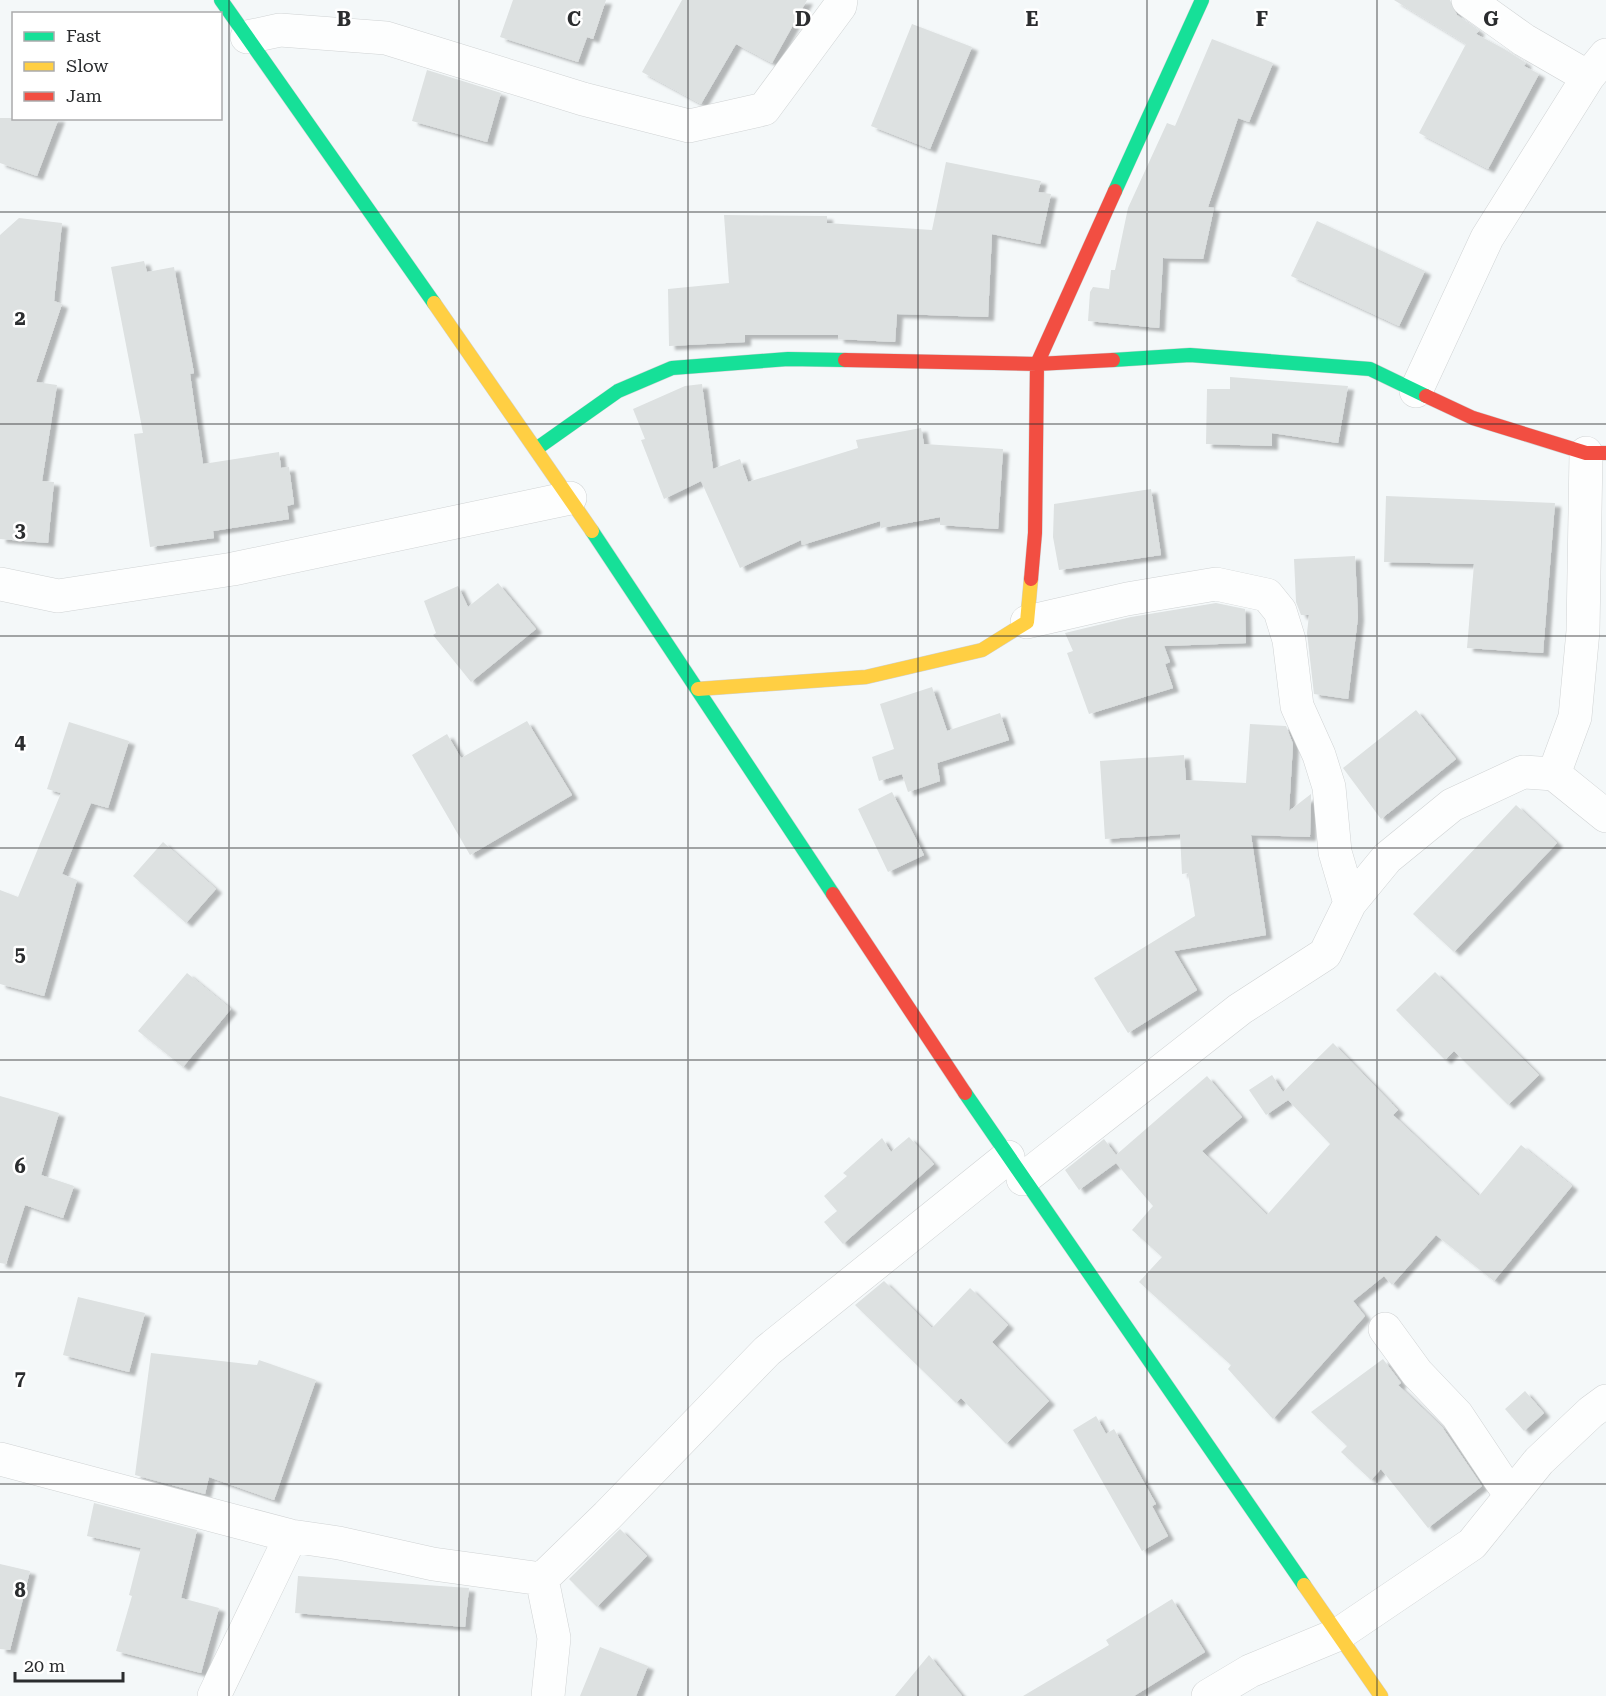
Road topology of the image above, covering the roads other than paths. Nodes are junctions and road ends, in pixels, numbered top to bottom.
1 (221, 0) edge
2 (841, 0) edge
3 (1202, 0) edge
4 (1468, 0) edge
5 (247, 37) junction
6 (1597, 66) edge
7 (1037, 364) junction
8 (1416, 391) junction
9 (536, 449) junction
10 (1596, 453) edge
11 (570, 498) junction
12 (0, 584) edge
13 (1027, 621) junction
14 (698, 689) junction
15 (1554, 774) junction
16 (1606, 816) edge
17 (1350, 903) junction
18 (1015, 1168) junction
19 (1385, 1329) dead end
20 (1606, 1401) edge
21 (0, 1458) edge
22 (1511, 1496) junction
23 (291, 1536) junction
24 (542, 1579) junction
25 (1339, 1634) junction
26 (214, 1696) edge
27 (548, 1696) edge
28 (1208, 1696) edge
29 (1381, 1696) edge

1 - 5 street
2 - 5 street
3 - 7 street
4 - 6 street
5 - 9 street
6 - 8 street
7 - 8 street
7 - 9 street
7 - 13 street
8 - 10 street
9 - 11 street
10 - 15 street
11 - 12 street
11 - 14 street
13 - 14 street
13 - 17 street
14 - 18 street
15 - 16 street
15 - 17 street
17 - 18 street
18 - 24 street
18 - 25 street
19 - 22 street
20 - 22 street
21 - 23 street
22 - 25 street
23 - 24 street
23 - 26 street
24 - 27 street
25 - 28 street
25 - 29 street

